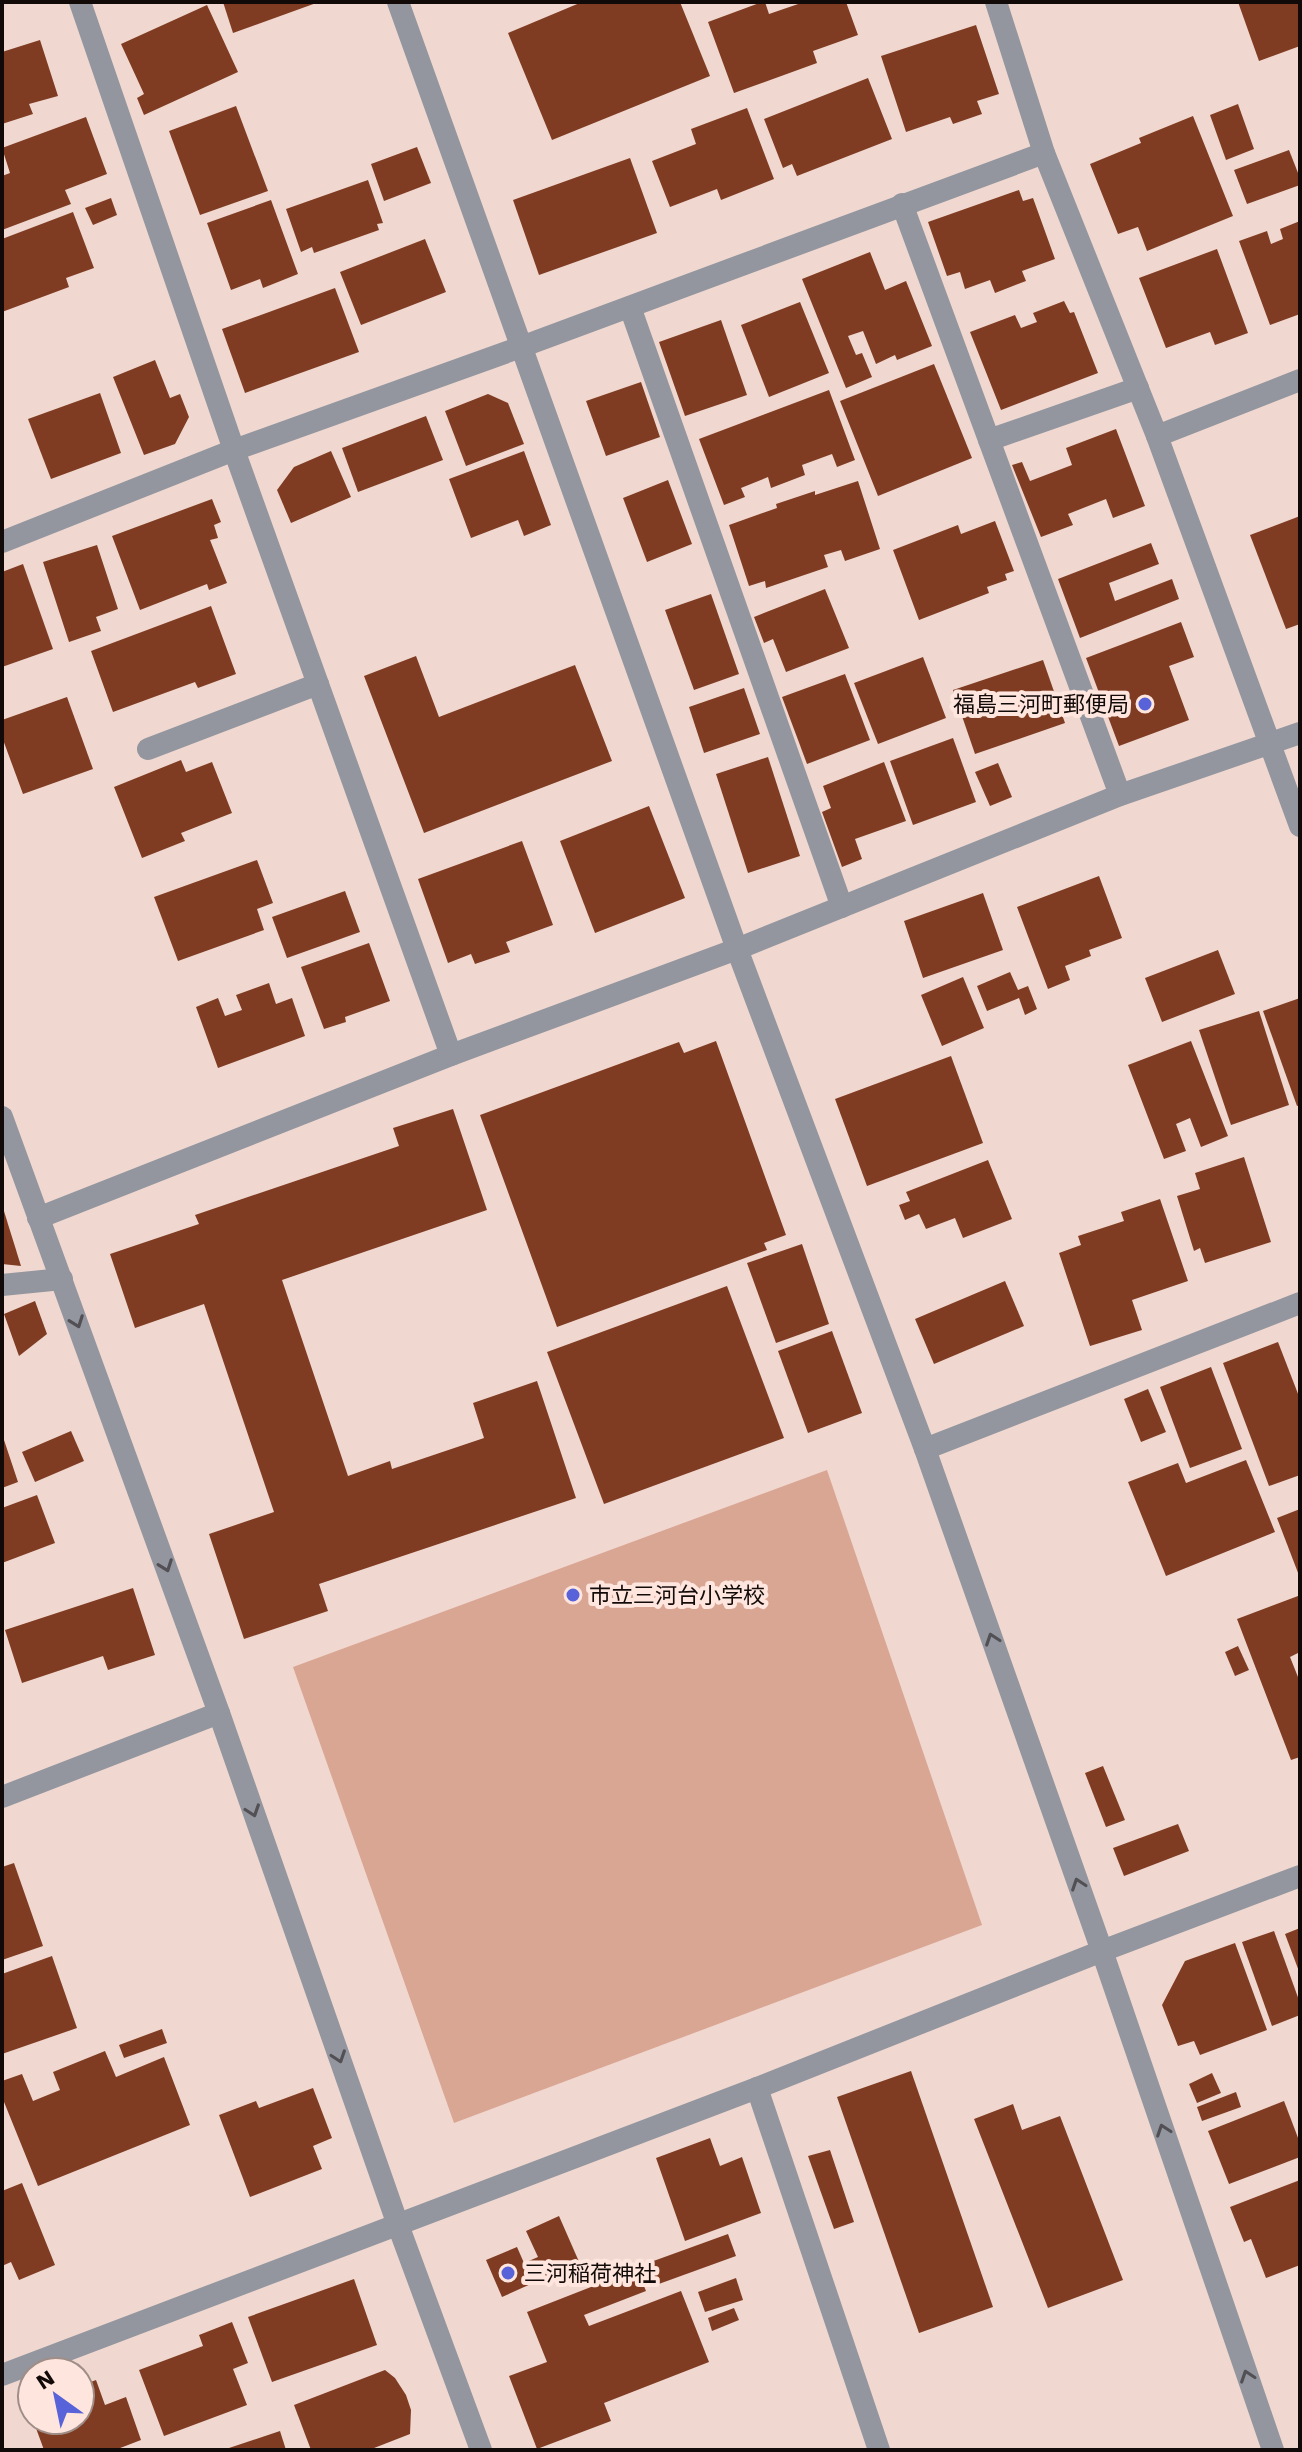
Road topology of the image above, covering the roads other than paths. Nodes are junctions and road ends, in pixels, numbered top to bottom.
1 (80, 2) edge
2 (398, 2) edge
3 (996, 2) edge
4 (1044, 153) junction
5 (902, 204) junction
6 (630, 307) junction
7 (521, 347) junction
8 (1300, 380) edge
9 (1138, 388) junction
10 (1157, 436) junction
11 (989, 440) junction
12 (234, 450) junction
13 (2, 542) edge
14 (318, 684) junction
15 (1300, 733) edge
16 (1272, 744) junction
17 (148, 749) dead end
18 (1120, 795) junction
19 (1300, 826) edge
20 (842, 907) junction
21 (737, 949) junction
22 (451, 1055) junction
23 (2, 1117) edge
24 (38, 1218) junction
25 (62, 1279) junction
26 (2, 1285) edge
27 (1300, 1303) edge
28 (925, 1449) junction
29 (219, 1713) junction
30 (2, 1797) edge
31 (1300, 1876) edge
32 (1102, 1951) junction
33 (757, 2088) junction
34 (398, 2225) junction
35 (2, 2375) edge
36 (481, 2450) edge
37 (879, 2450) edge
38 (1273, 2450) edge

1 - 12 street
2 - 7 street
3 - 4 street
4 - 5 street
4 - 9 street
5 - 6 street
5 - 11 street
6 - 7 street
6 - 20 street
7 - 12 street
7 - 21 street
8 - 10 street
9 - 10 street
9 - 11 street
10 - 16 street
11 - 18 street
12 - 13 street
12 - 14 street
14 - 17 street
14 - 22 street
15 - 16 street
16 - 18 street
16 - 19 street
18 - 20 street
20 - 21 street
21 - 22 street
21 - 28 street
22 - 24 street
23 - 24 street
24 - 25 street
25 - 26 street
25 -> 29 street
27 - 28 street
32 -> 28 street
29 - 30 street
29 -> 34 street
31 - 32 street
32 - 33 street
38 -> 32 street
33 - 34 street
33 - 37 street
34 - 35 street
34 - 36 street

